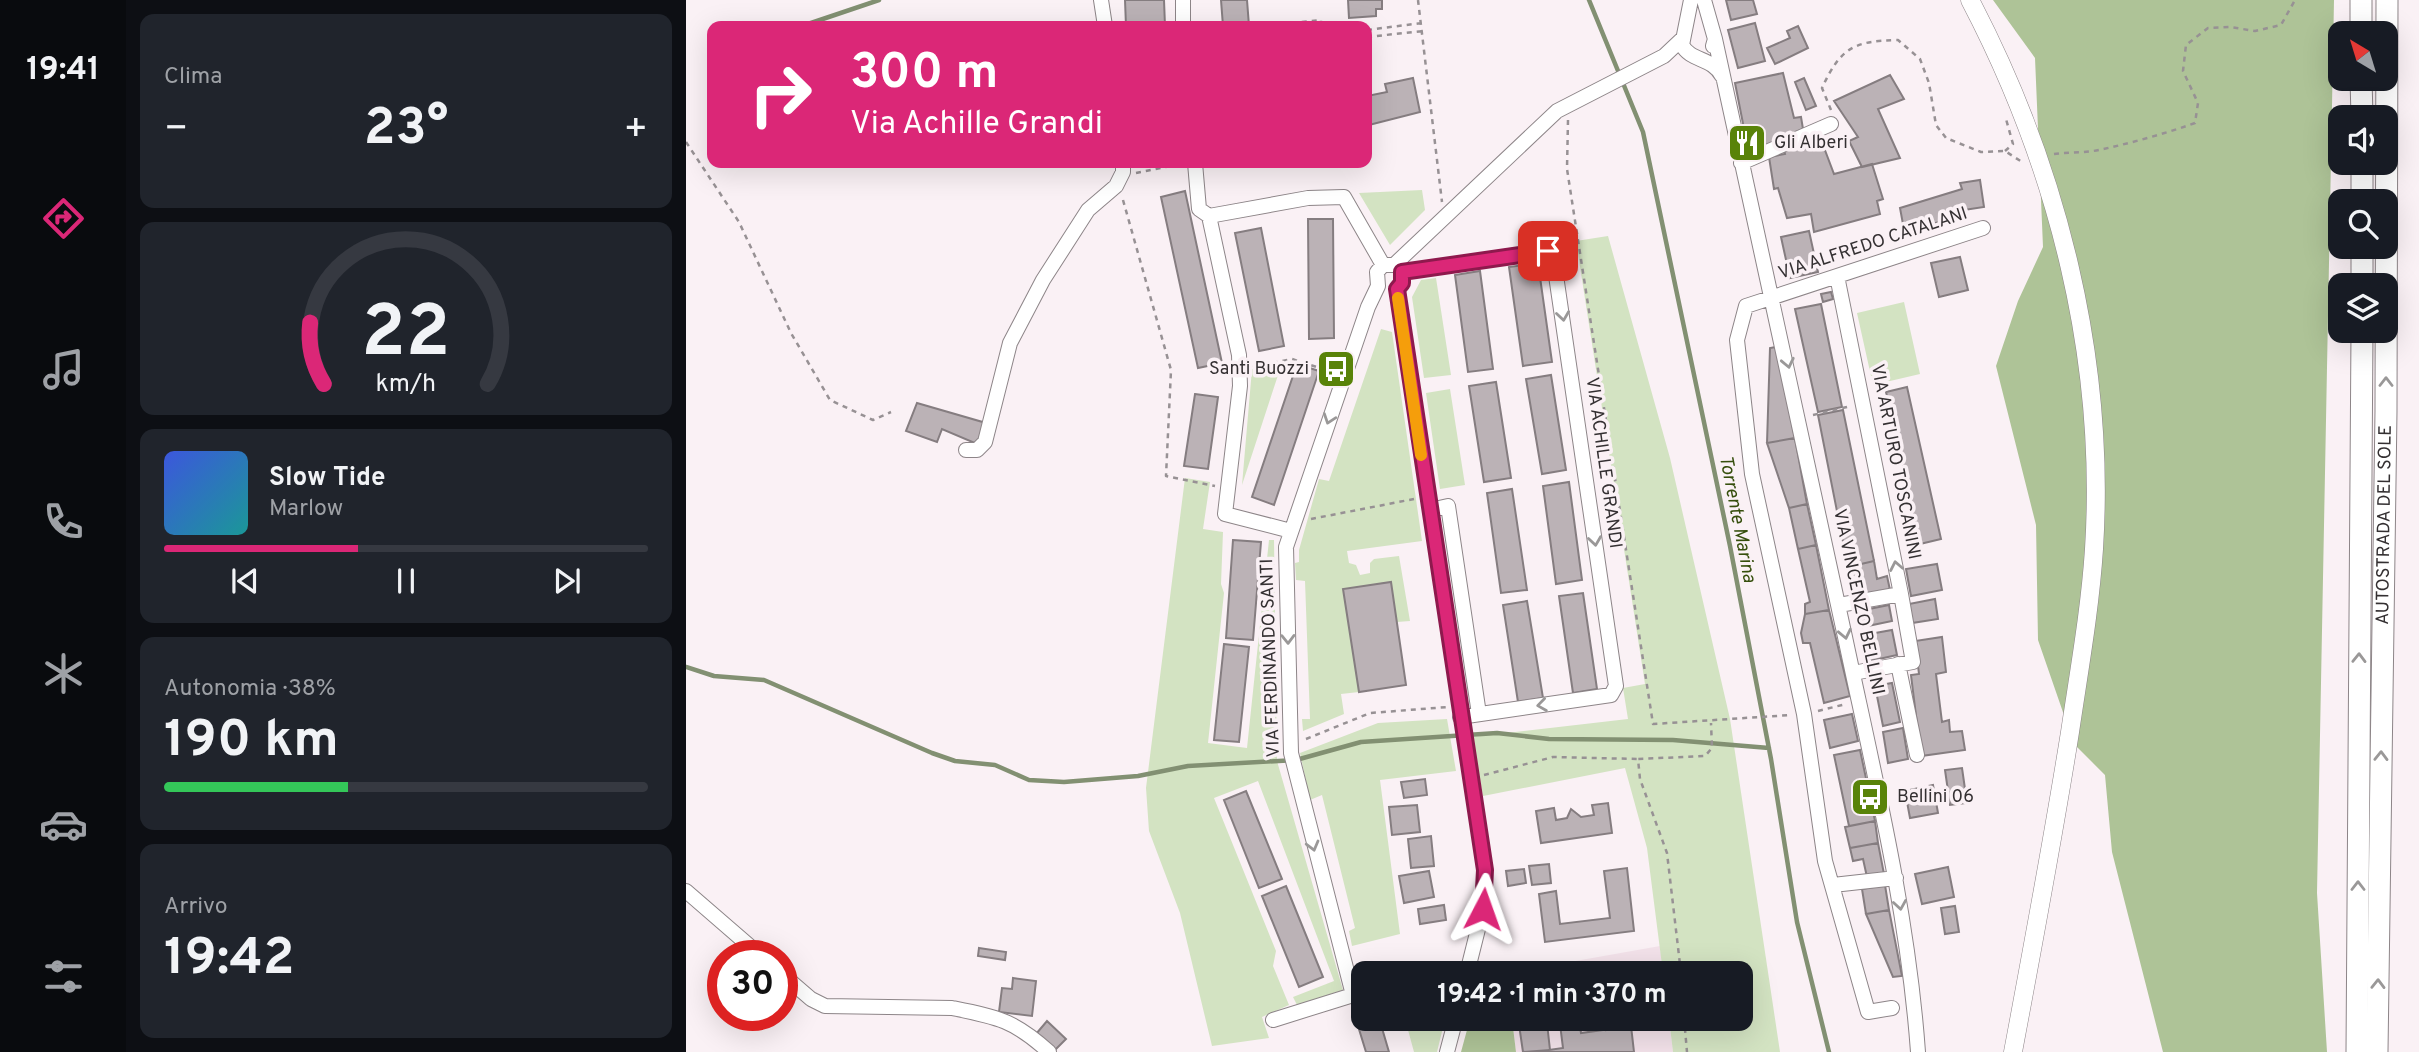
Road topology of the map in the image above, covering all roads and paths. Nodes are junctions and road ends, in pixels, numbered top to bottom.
1 (1101, 0) edge
2 (1183, 0) edge
3 (1419, 0) edge
4 (1691, 0) edge
5 (1704, 0) edge
6 (1970, 0) edge
7 (2295, 0) edge
8 (2361, 0) edge
9 (2387, 0) edge
10 (1104, 21) edge
11 (1183, 21) edge
12 (2361, 21) edge
13 (1422, 23) junction
14 (1372, 29) edge
15 (1423, 31) junction
16 (1372, 36) edge
17 (1714, 36) junction
18 (1687, 46) junction
19 (1724, 79) junction
20 (1568, 104) junction
21 (1831, 124) joint
22 (686, 142) edge
23 (2033, 161) junction
24 (1741, 163) junction
25 (1161, 168) edge
26 (1195, 168) edge
27 (1121, 172) edge
28 (1209, 216) junction
29 (1444, 218) junction
30 (1983, 229) dead end
31 (1393, 267) junction
32 (1838, 276) junction
33 (1378, 286) junction
34 (1397, 289) junction
35 (1774, 296) junction
36 (2362, 343) edge
37 (1240, 369) junction
38 (1344, 376) junction
39 (1863, 404) junction
40 (891, 412) dead end
41 (1800, 418) junction
42 (966, 450) dead end
43 (1228, 489) junction
44 (1413, 493) dead end
45 (1430, 510) junction
46 (1293, 527) junction
47 (1902, 594) junction
48 (1839, 605) junction
49 (1898, 664) junction
50 (1853, 673) junction
51 (1859, 701) junction
52 (1479, 714) junction
53 (1802, 714) junction
54 (1460, 717) junction
55 (1711, 722) junction
56 (1291, 749) junction
57 (1917, 755) dead end
58 (1638, 759) junction
59 (1470, 778) junction
60 (1896, 878) junction
61 (1833, 885) junction
62 (686, 891) edge
63 (743, 940) edge
64 (1470, 961) edge
65 (1680, 961) edge
66 (1351, 969) edge
67 (798, 988) edge
68 (1351, 995) edge
69 (1892, 1008) dead end
70 (1273, 1020) dead end
71 (1453, 1031) edge
72 (1686, 1031) edge
73 (1049, 1052) edge
74 (1447, 1052) edge
75 (1687, 1052) edge
76 (1918, 1052) edge
77 (2013, 1052) edge
78 (2357, 1052) edge
79 (2377, 1052) edge

1 - 10 street
2 - 11 street
3 - 13 path
4 - 18 street
5 - 17 street, VIA VINCENZO BELLINI
6 - 23 main road
7 - 23 path
8 - 12 highway
79 -> 9 highway, AUTOSTRADA DEL SOLE
13 - 14 path
13 - 15 path
15 - 16 path
15 - 29 path
17 - 18 street
17 - 18 street
17 - 19 street, VIA VINCENZO BELLINI
18 - 19 street
18 - 20 street
19 - 24 street, VIA VINCENZO BELLINI
20 - 29 street
20 - 55 path
21 - 23 path
21 - 24 street
22 - 40 path
23 - 77 main road
24 - 35 street, VIA VINCENZO BELLINI
25 - 27 path
26 - 28 street
27 - 42 street
27 - 43 path
28 - 31 street
28 - 37 street
29 - 31 street
30 - 32 street, VIA ALFREDO CATALANI
31 - 33 street, VIA FERDINANDO SANTI
31 - 34 street
31 -> 52 street, VIA ACHILLE GRANDI
32 - 35 street, VIA ALFREDO CATALANI
32 - 39 street, VIA ARTURO TOSCANINI
33 - 34 street
33 - 38 street, VIA FERDINANDO SANTI
34 - 45 street
35 -> 41 street, VIA VINCENZO BELLINI
35 - 53 street, VIA ALFREDO CATALANI
78 -> 36 highway, AUTOSTRADA DEL SOLE
37 - 38 path
37 - 43 street
38 -> 46 street, VIA FERDINANDO SANTI
39 - 41 path
47 -> 39 street, VIA ARTURO TOSCANINI
41 - 48 street, VIA VINCENZO BELLINI
43 - 46 street
44 - 46 path
45 - 52 street
45 - 54 street
46 -> 56 street, VIA FERDINANDO SANTI
47 - 48 street
47 - 49 street, VIA ARTURO TOSCANINI
48 -> 50 street, VIA VINCENZO BELLINI
49 - 50 street
49 - 57 street
50 - 51 street, VIA VINCENZO BELLINI
51 - 53 path
51 - 60 street, VIA VINCENZO BELLINI
52 - 54 street, VIA ACHILLE GRANDI
53 - 55 path
53 - 61 street
54 - 56 path
54 - 59 street
55 - 58 path
56 -> 66 street, VIA FERDINANDO SANTI
58 - 59 path
58 - 65 path
59 - 64 street
60 - 61 street
60 -> 76 street, VIA VINCENZO BELLINI
61 - 69 street
62 - 63 street
67 - 73 street
68 - 70 street, VIA FERDINANDO SANTI
71 - 74 street
72 - 75 path

